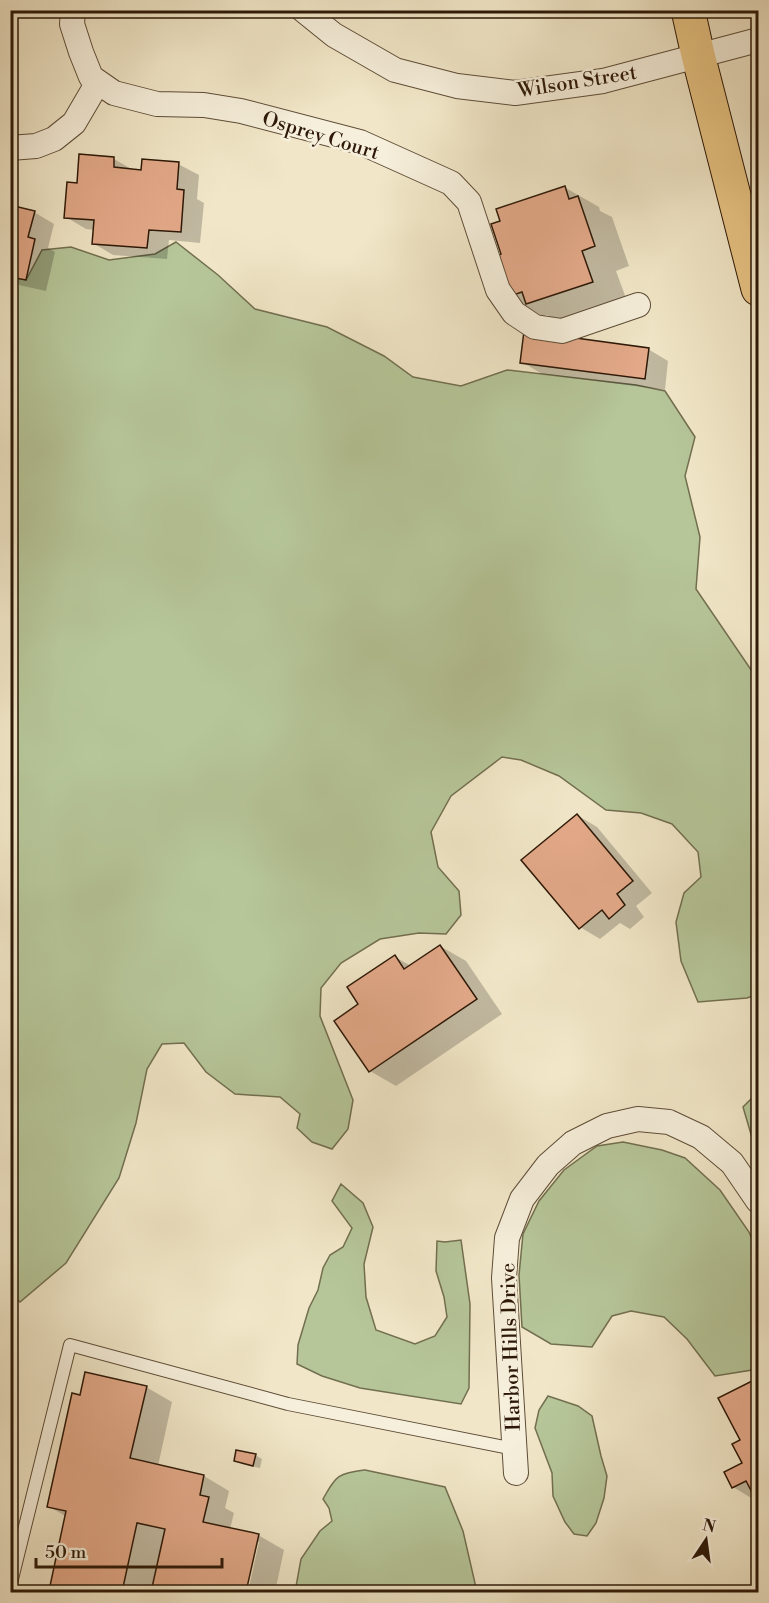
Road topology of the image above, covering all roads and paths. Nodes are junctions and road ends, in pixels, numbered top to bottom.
1 (73, 10) edge
2 (303, 10) edge
3 (688, 10) edge
4 (759, 40) edge
5 (698, 55) junction
6 (98, 82) junction
7 (10, 148) edge
8 (759, 289) edge
9 (638, 305) dead end
10 (759, 1201) edge
11 (514, 1449) junction
12 (516, 1473) dead end
13 (10, 1587) edge

1 - 6 street
2 - 5 street, Wilson Street
3 - 5 main road
4 - 5 street, Wilson Street
5 - 8 main road
6 - 7 street
6 - 9 street, Osprey Court
10 - 11 street, Harbor Hills Drive
11 - 12 street, Harbor Hills Drive
11 - 13 lane

